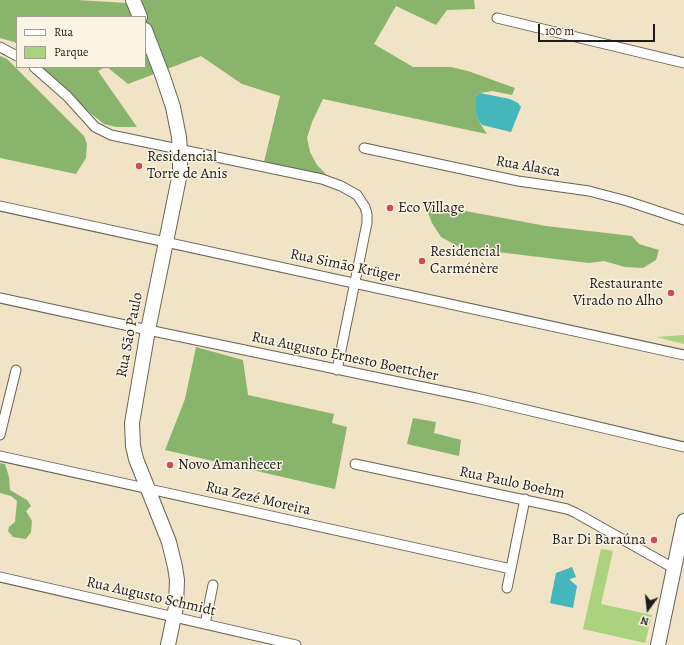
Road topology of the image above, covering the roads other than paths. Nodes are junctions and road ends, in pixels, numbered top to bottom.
1 (133, 0) edge
2 (140, 16) edge
3 (497, 18) dead end
4 (146, 33) edge
5 (0, 47) edge
6 (16, 55) edge
7 (684, 62) edge
8 (35, 68) edge
9 (364, 148) dead end
10 (180, 150) junction
11 (0, 206) edge
12 (684, 220) edge
13 (166, 242) junction
14 (354, 282) junction
15 (0, 298) edge
16 (148, 330) junction
17 (684, 355) edge
18 (16, 370) dead end
19 (337, 370) junction
20 (0, 434) edge
21 (684, 447) edge
22 (0, 456) edge
23 (355, 464) dead end
24 (147, 488) junction
25 (525, 499) junction
26 (684, 521) edge
27 (511, 569) junction
28 (674, 569) junction
29 (0, 577) edge
30 (213, 585) dead end
31 (507, 588) dead end
32 (175, 617) junction
33 (204, 624) junction
34 (168, 645) edge
35 (296, 645) edge
36 (658, 645) edge

1 - 2 main road
3 - 7 street
4 - 10 main road, Rua São Paulo
5 - 6 street
8 - 10 street
9 - 12 street, Rua Alasca
10 - 13 main road, Rua São Paulo
10 - 14 street
11 - 13 street, Rua Simão Krüger
13 - 14 street, Rua Simão Krüger
13 - 16 main road, Rua São Paulo
14 - 17 street, Rua Simão Krüger
14 - 19 street
15 - 16 street, Rua Augusto Ernesto Boettcher
16 - 19 street, Rua Augusto Ernesto Boettcher
16 - 24 main road, Rua São Paulo
18 - 20 street
19 - 21 street, Rua Augusto Ernesto Boettcher
22 - 24 street, Rua Zezé Moreira
23 - 25 street, Rua Paulo Boehm
24 - 27 street, Rua Zezé Moreira
24 - 32 main road, Rua São Paulo
25 - 27 street
25 - 28 street, Rua Paulo Boehm
26 - 28 main road
27 - 31 street
28 - 36 main road
29 - 32 street, Rua Augusto Schmidt
30 - 33 street
32 - 33 street, Rua Augusto Schmidt
32 - 34 main road, Rua São Paulo
33 - 35 street, Rua Augusto Schmidt

